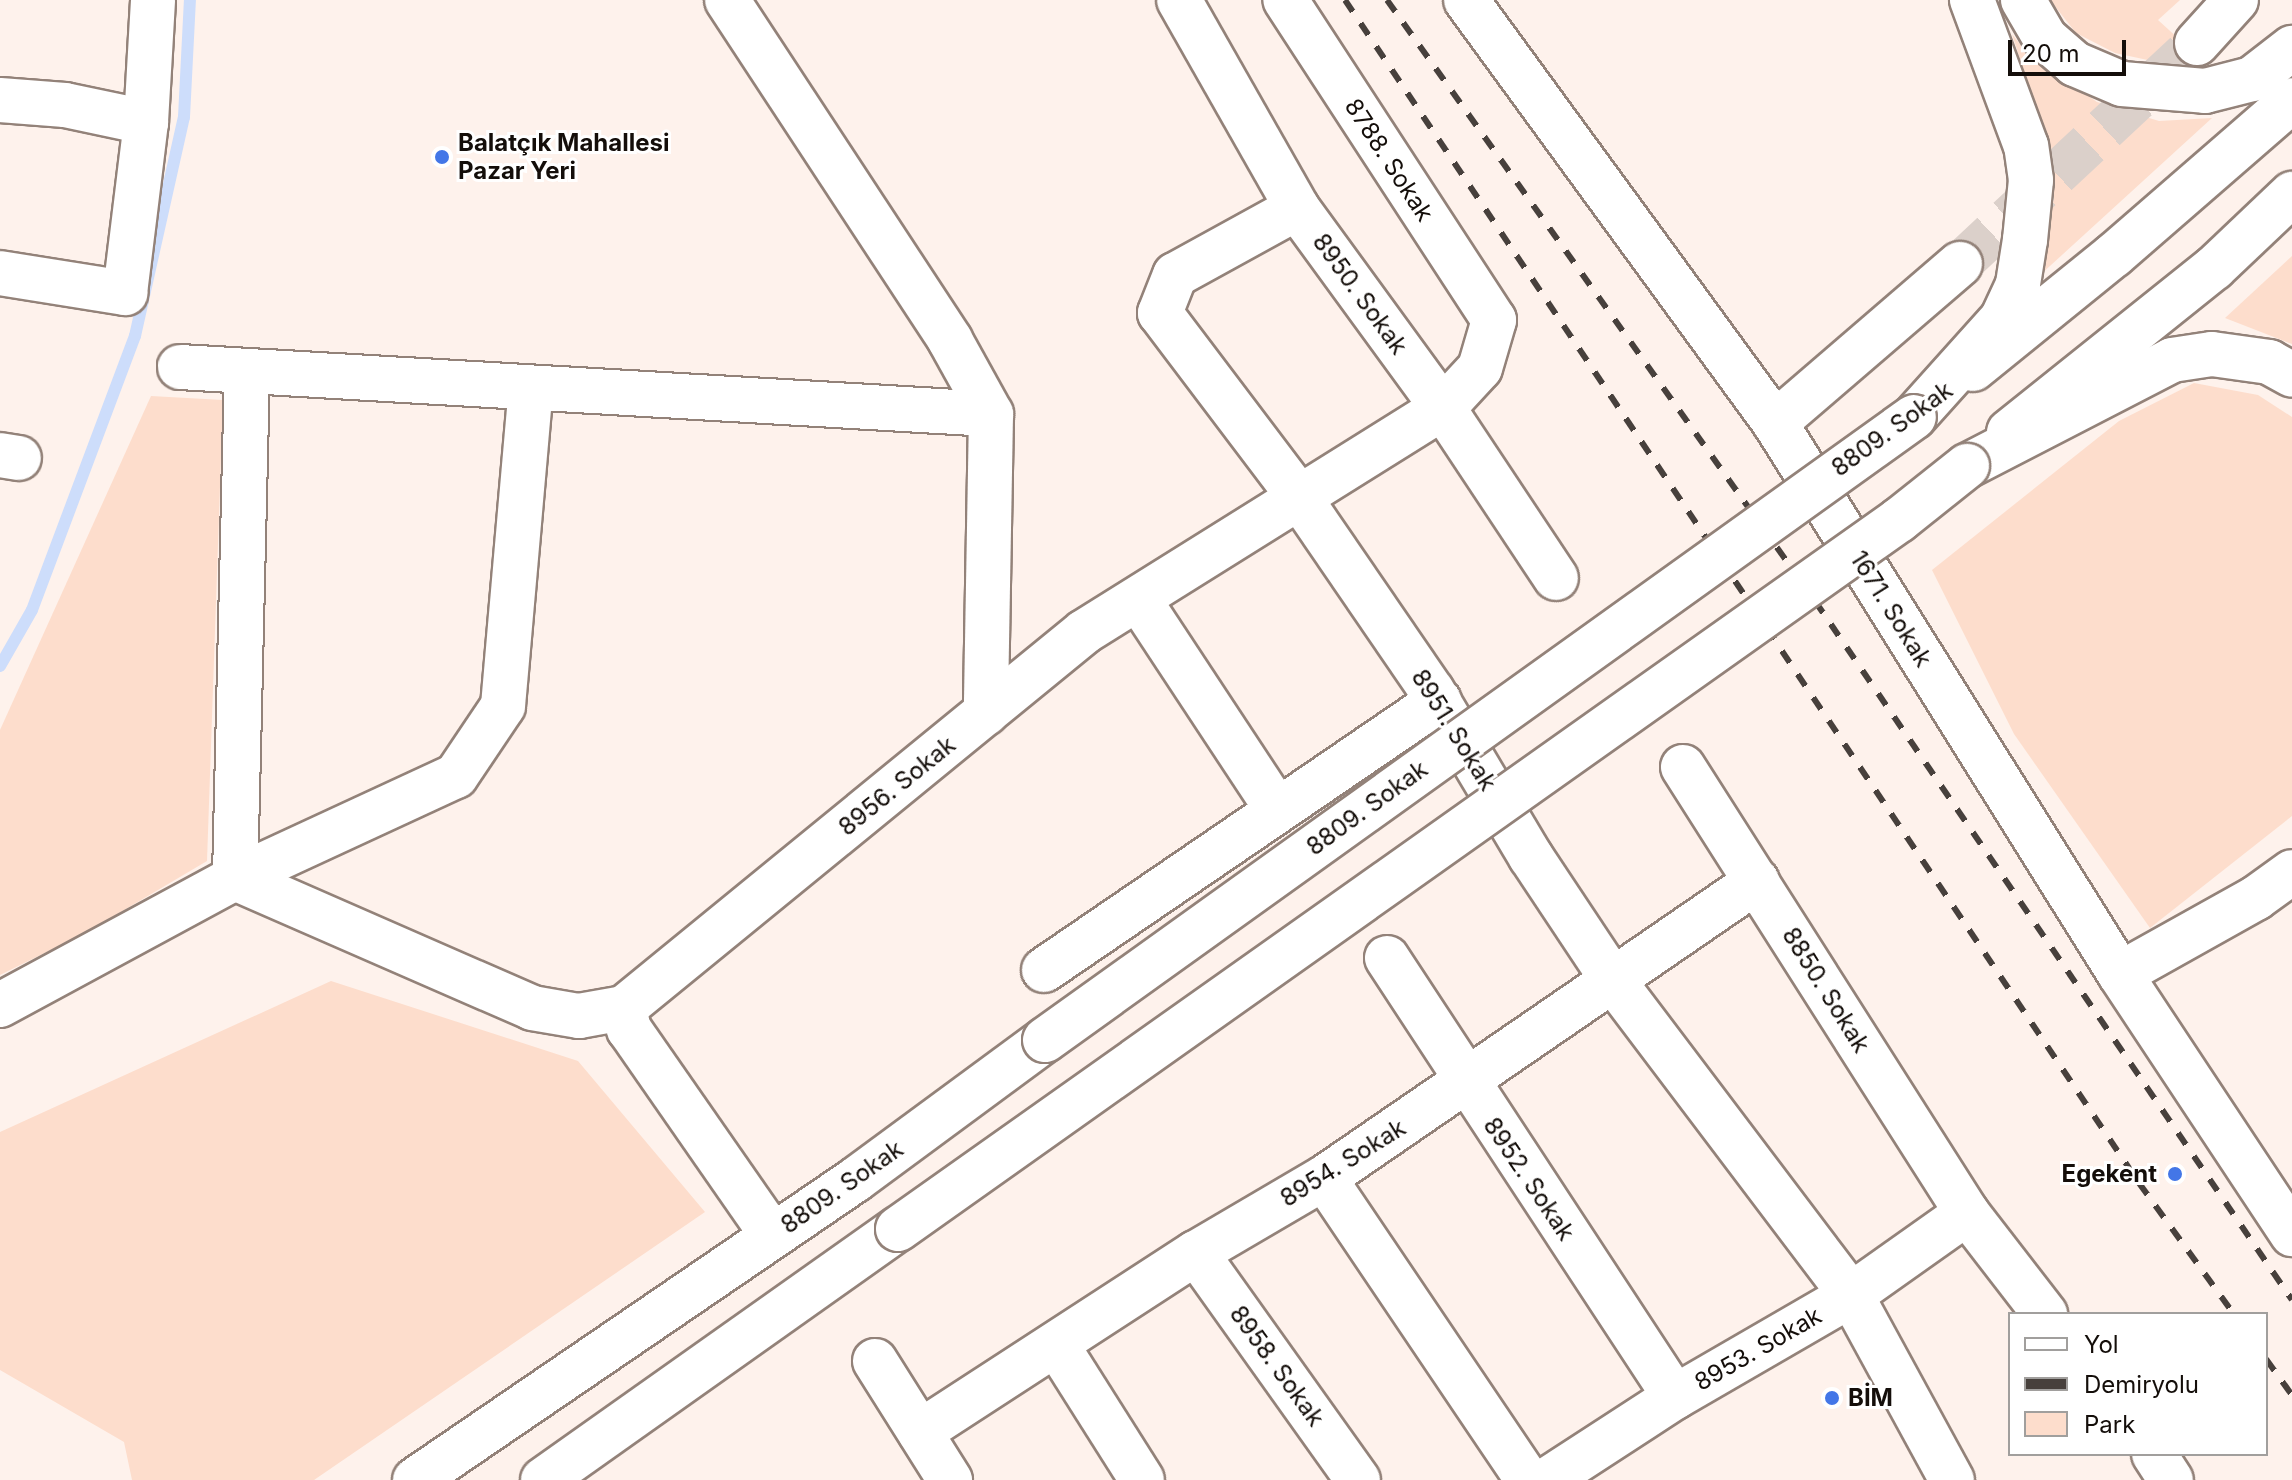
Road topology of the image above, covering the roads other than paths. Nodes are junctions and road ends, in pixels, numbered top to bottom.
1 (153, 0) edge
2 (727, 0) edge
3 (1179, 0) edge
4 (1285, 0) edge
5 (1466, 0) edge
6 (1972, 0) edge
7 (2023, 0) edge
8 (2236, 0) edge
9 (2197, 43) tunnel mouth
10 (2292, 48) edge
11 (0, 100) edge
12 (2292, 100) edge
13 (146, 122) junction
14 (2292, 194) edge
15 (1297, 208) junction
16 (1960, 264) tunnel mouth
17 (0, 273) edge
18 (1494, 320) joint
19 (180, 367) dead end
20 (247, 372) junction
21 (2292, 375) edge
22 (531, 389) junction
23 (1443, 408) junction
24 (991, 414) junction
25 (1914, 417) junction
26 (1775, 423) junction
27 (1967, 466) junction
28 (1299, 497) junction
29 (1556, 578) dead end
30 (1139, 600) junction
31 (1439, 701) junction
32 (986, 713) junction
33 (1683, 767) dead end
34 (1277, 809) junction
35 (2292, 872) edge
36 (235, 878) junction
37 (1757, 881) junction
38 (2274, 905) edge
39 (1387, 958) dead end
40 (1044, 970) dead end
41 (2120, 974) junction
42 (1612, 979) junction
43 (0, 1005) edge
44 (624, 1008) junction
45 (1466, 1083) junction
46 (1324, 1178) junction
47 (1967, 1213) junction
48 (2292, 1234) edge
49 (772, 1235) junction
50 (1196, 1253) junction
51 (1851, 1295) junction
52 (2043, 1312) edge
53 (1058, 1347) junction
54 (875, 1361) dead end
55 (1675, 1397) junction
56 (920, 1432) junction
57 (2155, 1456) edge
58 (415, 1480) edge
59 (543, 1480) edge
60 (950, 1480) edge
61 (1142, 1480) edge
62 (1358, 1480) edge
63 (1528, 1480) edge
64 (1547, 1480) edge
65 (1952, 1480) edge
66 (2171, 1480) edge

1 - 13 main road
2 - 24 main road
3 - 15 main road, 8950. Sokak
4 - 18 main road, 8788. Sokak
5 - 26 main road, 1671. Sokak
6 - 25 main road
7 - 10 main road
8 - 9 main road
11 - 13 main road
12 - 25 main road, 8809. Sokak
13 - 17 main road
14 - 27 main road
15 - 23 main road, 8950. Sokak
15 - 28 main road, 8951. Sokak
16 - 26 main road
18 - 23 main road, 8956. Sokak
19 - 20 main road
20 - 22 main road
20 - 36 main road
21 - 27 main road
22 - 24 main road
22 - 36 main road
23 - 28 main road, 8956. Sokak
23 - 29 main road, 8950. Sokak
24 - 32 main road
25 - 49 main road, 8809. Sokak, bridge
26 - 41 main road, 1671. Sokak
27 - 59 main road, bridge
28 - 30 main road, 8956. Sokak
28 - 31 main road, 8951. Sokak
30 - 32 main road, 8956. Sokak
30 - 34 main road
31 - 34 main road
31 - 42 main road, 8951. Sokak
32 - 44 main road, 8956. Sokak
33 - 37 main road, 8850. Sokak
34 - 40 main road
35 - 38 main road
36 - 43 main road
36 - 44 main road, 8956. Sokak
37 - 42 main road, 8954. Sokak
37 - 47 main road, 8850. Sokak
38 - 41 main road
39 - 45 main road, 8952. Sokak
41 - 48 main road, 1671. Sokak
42 - 45 main road, 8954. Sokak
42 - 51 main road, 8951. Sokak
44 - 49 main road
45 - 46 main road, 8954. Sokak
45 - 55 main road, 8952. Sokak
46 - 50 main road, 8954. Sokak
46 - 63 main road
47 - 51 main road, 8953. Sokak
47 - 52 main road, 8850. Sokak
49 - 58 main road, 8809. Sokak
50 - 53 main road, 8954. Sokak
50 - 62 main road, 8958. Sokak
51 - 55 main road, 8953. Sokak
51 - 65 main road, 8951. Sokak
53 - 56 main road, 8954. Sokak
53 - 61 main road
54 - 56 main road
55 - 64 main road, 8953. Sokak
56 - 60 main road
57 - 66 main road

